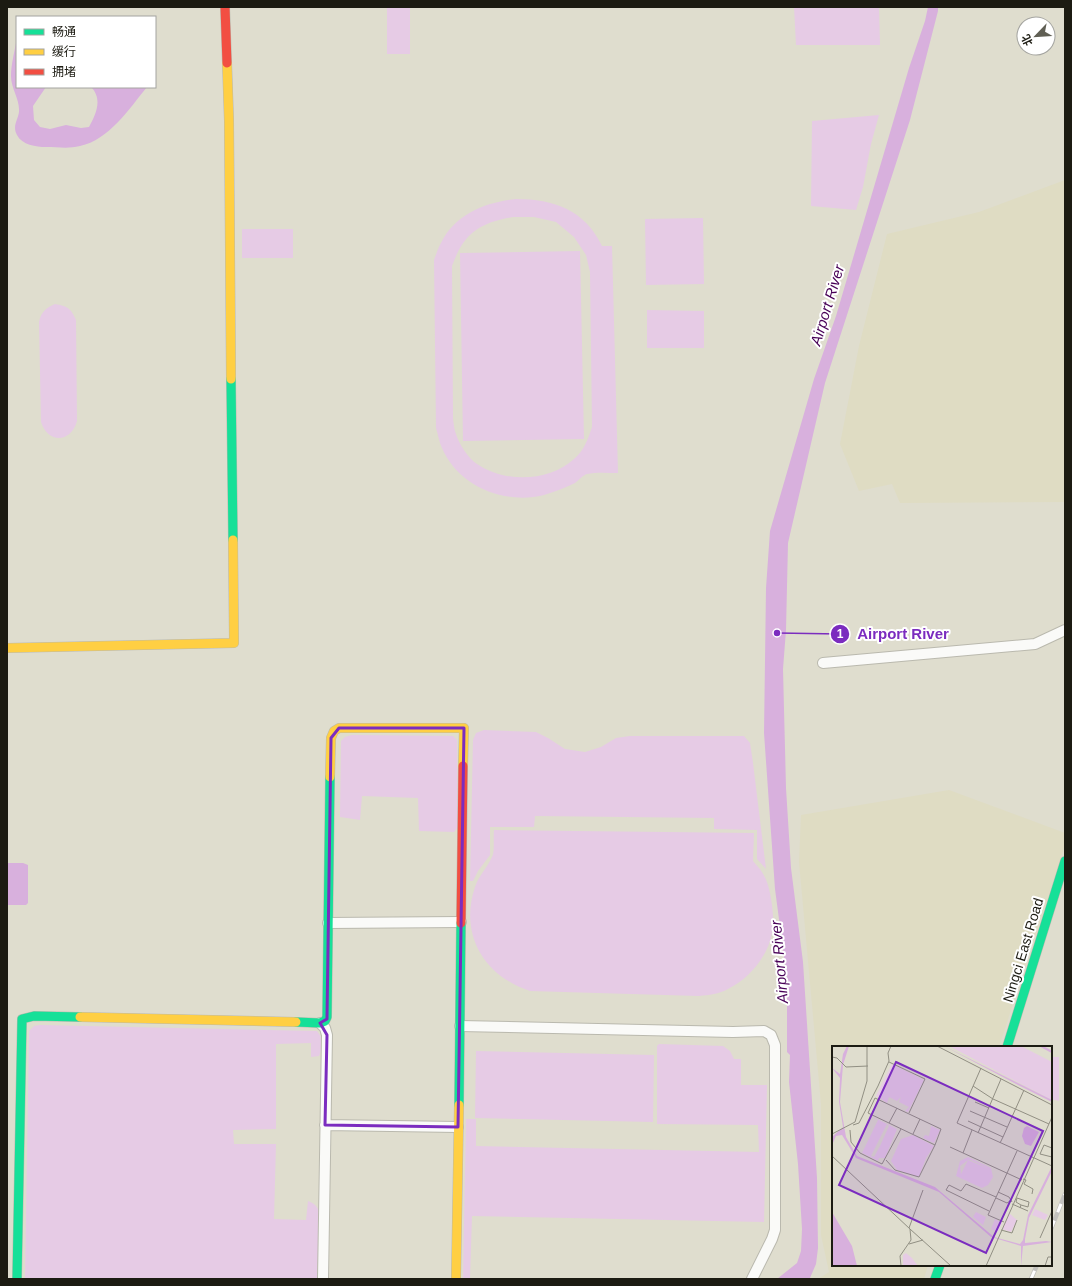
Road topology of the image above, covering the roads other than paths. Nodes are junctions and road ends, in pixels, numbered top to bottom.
1 (226, 7) edge
2 (1065, 630) edge
3 (7, 648) edge
4 (823, 663) dead end
5 (1065, 861) edge
6 (462, 922) junction
7 (328, 923) junction
8 (320, 1023) junction
9 (460, 1026) junction
10 (1007, 1046) edge
11 (325, 1125) junction
12 (458, 1127) junction
13 (940, 1266) edge
14 (18, 1279) edge
15 (322, 1279) edge
16 (456, 1279) edge
17 (752, 1279) edge
18 (935, 1279) edge

1 - 3 street
2 - 4 street
5 - 10 street, Ningci East Road
6 - 7 street
6 - 7 street
6 - 9 street
7 - 8 street
8 - 11 street
8 - 14 street
9 - 12 street
9 - 17 street
11 - 12 street
11 - 15 street
12 - 16 street
13 - 18 street

